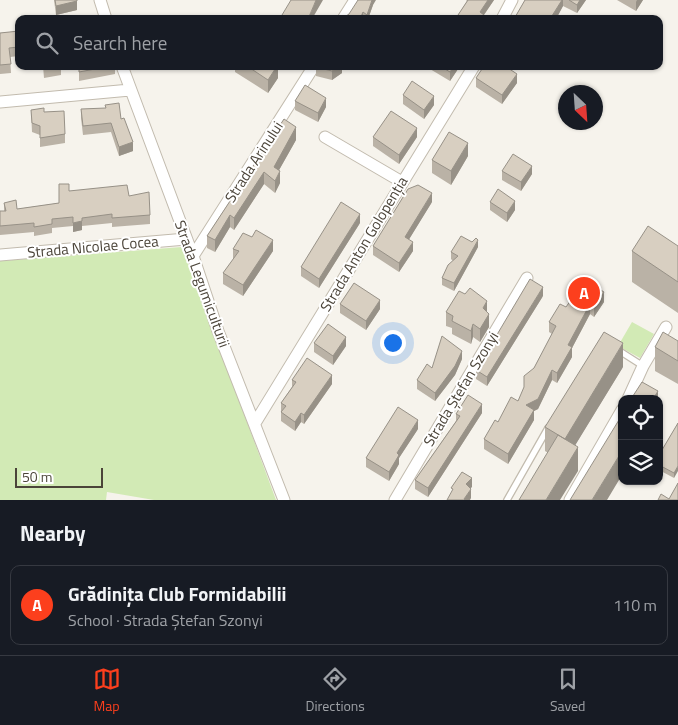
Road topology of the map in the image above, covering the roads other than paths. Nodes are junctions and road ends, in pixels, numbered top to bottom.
1 (100, 0) edge
2 (355, 0) edge
3 (512, 0) edge
4 (105, 15) edge
5 (346, 15) edge
6 (504, 15) edge
7 (123, 70) edge
8 (311, 70) edge
9 (472, 70) edge
10 (130, 90) junction
11 (0, 102) edge
12 (325, 137) dead end
13 (402, 182) junction
14 (186, 239) junction
15 (0, 255) edge
16 (193, 256) junction
17 (527, 278) dead end
18 (666, 327) dead end
19 (614, 348) edge
20 (643, 366) junction
21 (630, 395) edge
22 (618, 417) edge
23 (552, 422) edge
24 (255, 423) junction
25 (284, 500) edge
26 (394, 500) edge
27 (507, 500) edge
28 (570, 500) edge

1 - 4 street
2 - 5 street
3 - 6 street
7 - 10 street, Strada Legumiculturii
8 - 16 street, Strada Arinului
9 - 13 street, Strada Anton Golopenția
10 - 11 street
10 - 14 street, Strada Legumiculturii
12 - 13 street
13 - 24 street, Strada Anton Golopenția
14 - 15 street, Strada Nicolae Cocea
14 - 16 street, Strada Legumiculturii
16 - 24 street, Strada Legumiculturii
17 - 26 street, Strada Ștefan Szonyi
18 - 20 street
19 - 20 lane
20 - 21 street
22 - 28 street
23 - 27 lane
24 - 25 street, Strada Legumiculturii

